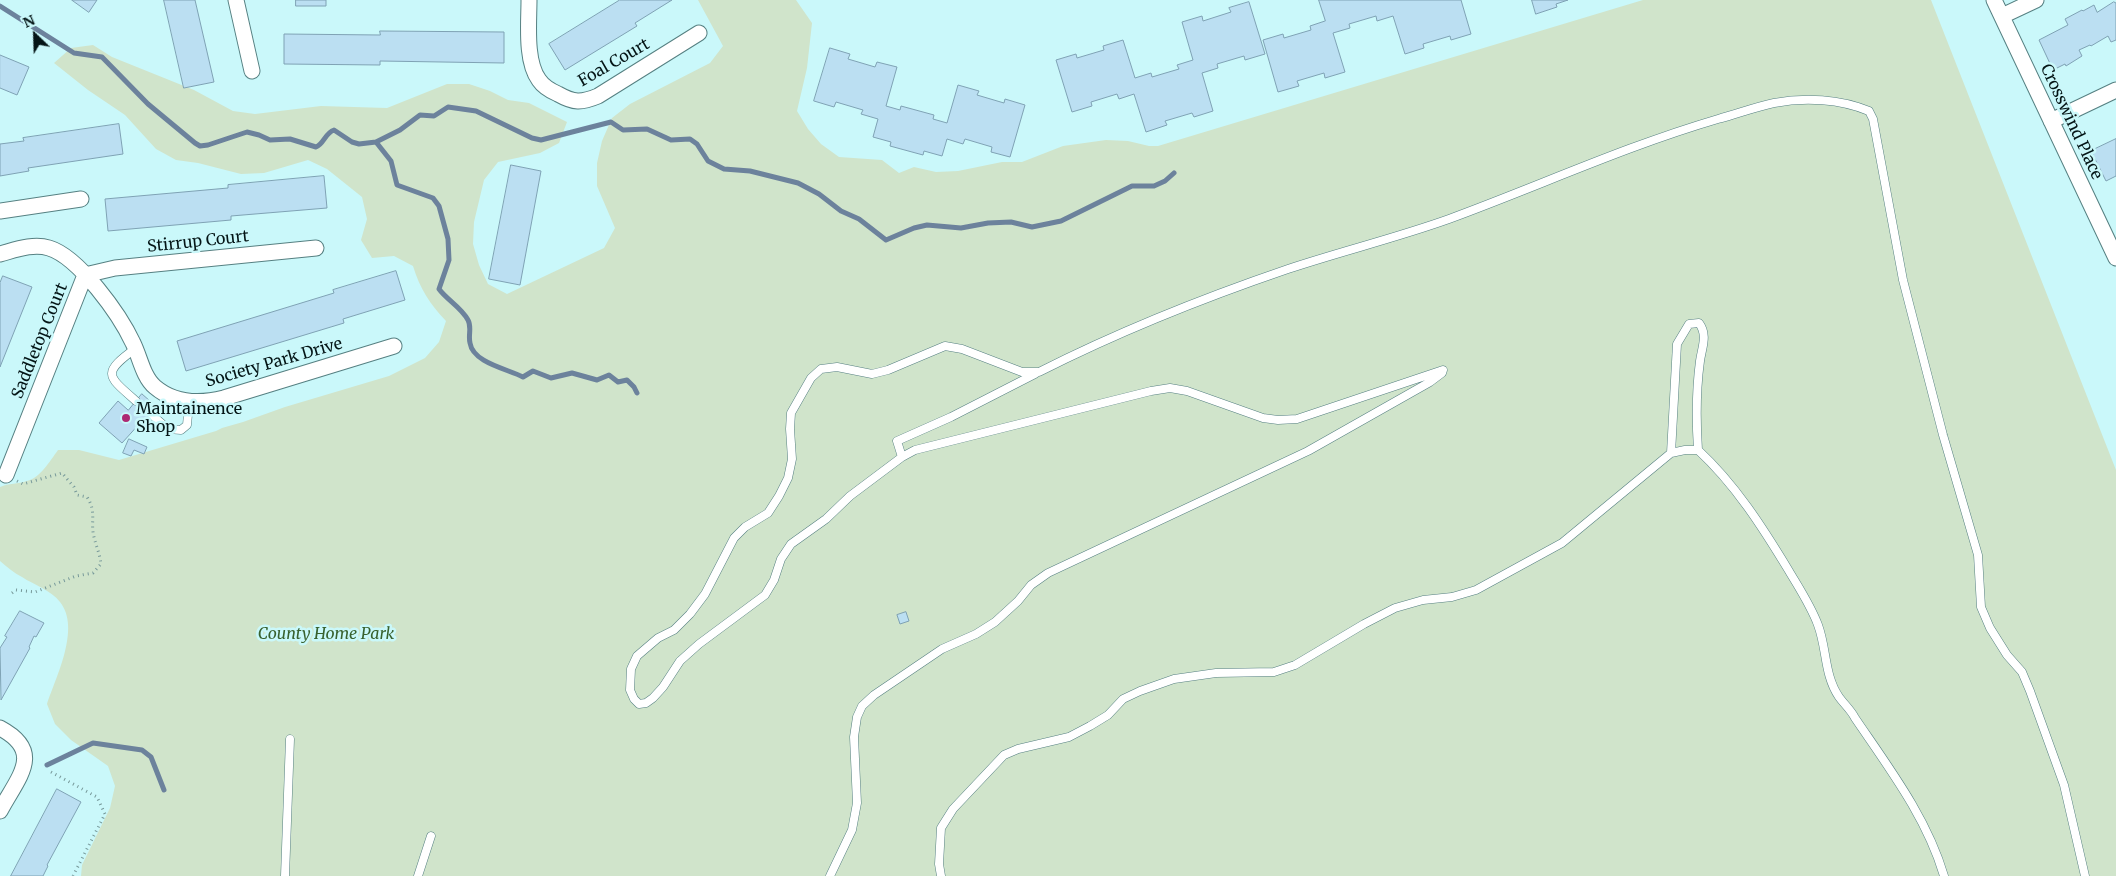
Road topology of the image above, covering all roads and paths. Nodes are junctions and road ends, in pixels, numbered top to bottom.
1 (236, 0) edge
2 (528, 0) edge
3 (1994, 0) edge
4 (2036, 0) edge
5 (2002, 16) junction
6 (699, 33) dead end
7 (252, 71) dead end
8 (2116, 90) edge
9 (2051, 121) junction
10 (81, 199) dead end
11 (0, 211) edge
12 (316, 248) dead end
13 (0, 254) edge
14 (2116, 258) edge
15 (85, 276) junction
16 (394, 346) dead end
17 (136, 348) junction
18 (1039, 372) junction
19 (136, 401) dead end
20 (189, 403) junction
21 (152, 415) dead end
22 (1698, 450) junction
23 (1671, 453) junction
24 (902, 457) junction
25 (6, 475) joint
26 (12, 593) dead end
27 (0, 728) edge
28 (290, 739) dead end
29 (51, 772) dead end
30 (0, 811) edge
31 (431, 836) dead end
32 (73, 876) edge
33 (285, 876) edge
34 (418, 876) edge
35 (830, 876) edge
36 (941, 876) edge
37 (1944, 876) edge
38 (2085, 876) edge

1 - 7 street
2 - 6 street, Foal Court
3 - 5 street, Crosswind Place
4 - 5 street
5 - 9 street, Crosswind Place
8 - 9 street
9 - 14 street, Crosswind Place
10 - 11 street
12 - 15 street, Stirrup Court
13 - 15 street, Society Park Drive
15 - 17 street, Society Park Drive
15 - 25 street, Saddletop Court
16 - 20 street, Society Park Drive
17 - 19 lane
17 - 20 street, Society Park Drive
18 - 24 lane
18 - 24 lane
18 - 38 lane
20 - 21 lane
22 - 23 lane
22 - 23 lane
22 - 37 lane
23 - 36 lane
24 - 35 lane
25 - 26 path
27 - 30 street
28 - 33 lane
29 - 32 path
31 - 34 lane

